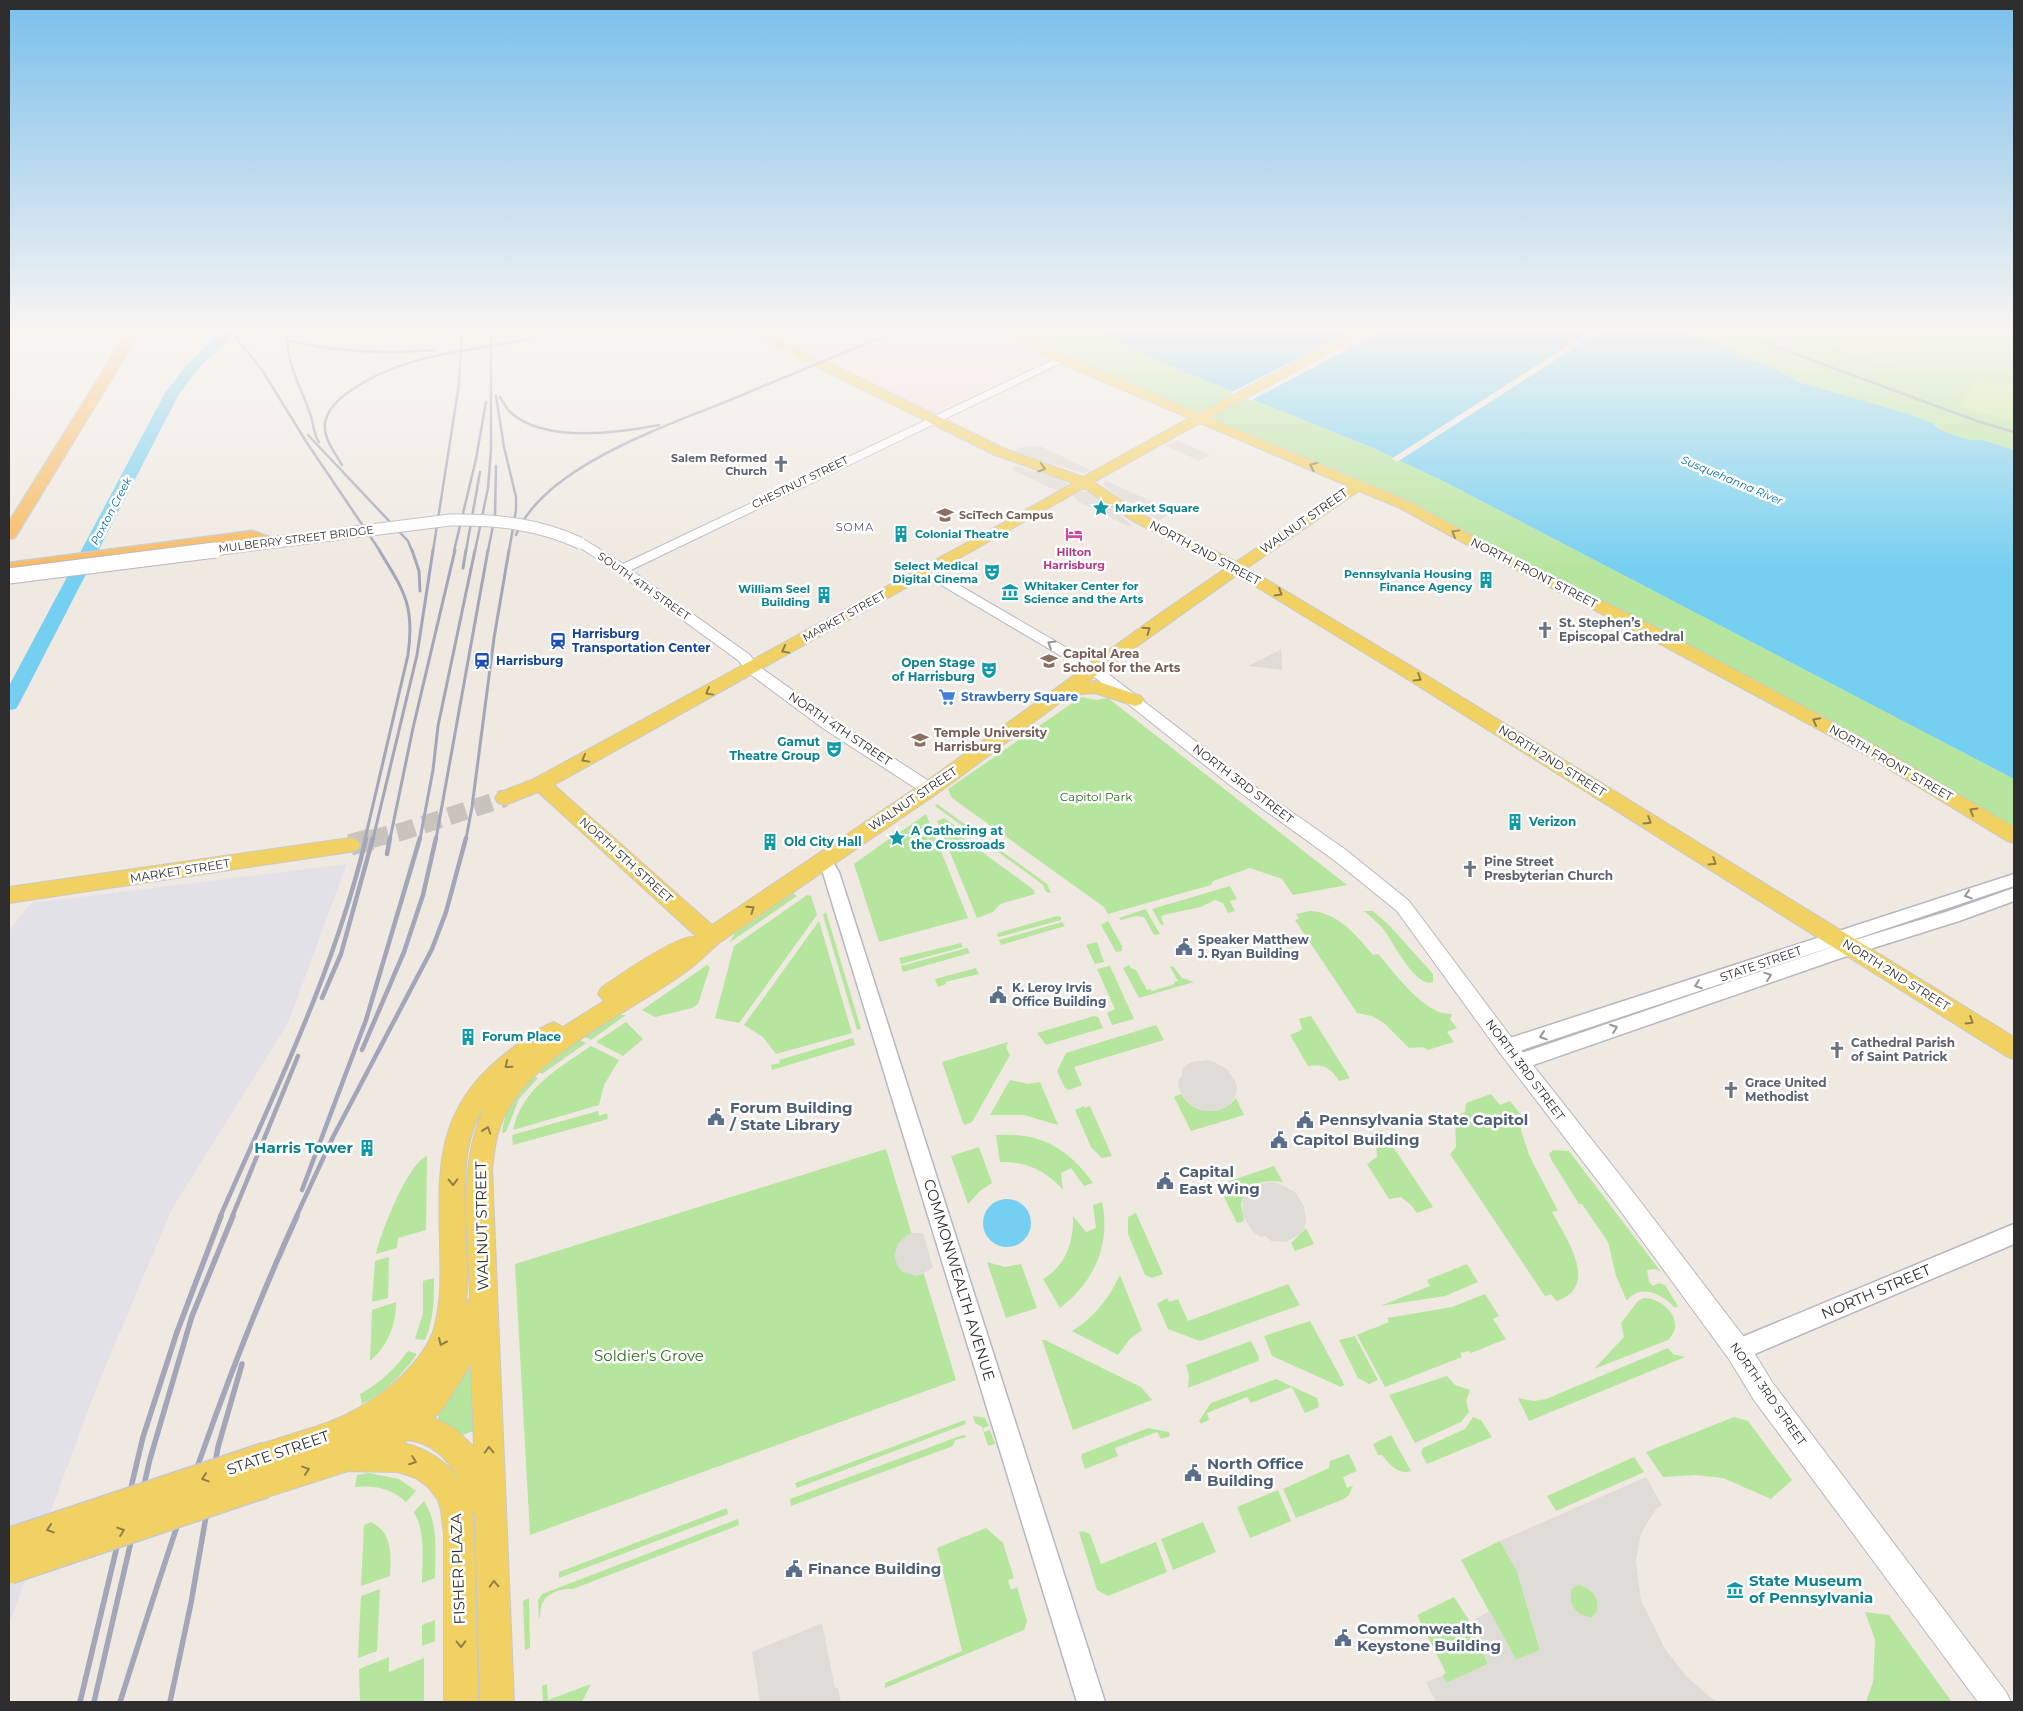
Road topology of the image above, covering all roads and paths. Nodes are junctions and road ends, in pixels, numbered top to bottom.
1 (86, 410) edge
2 (915, 410) edge
3 (953, 410) edge
4 (1184, 410) edge
5 (1214, 410) edge
6 (1201, 417) junction
7 (934, 419) junction
8 (1085, 482) junction
9 (1358, 485) junction
10 (9, 534) edge
11 (263, 543) joint
12 (580, 543) joint
13 (1237, 568) junction
14 (622, 569) junction
15 (10, 570) edge
16 (926, 570) junction
17 (751, 668) junction
18 (1092, 669) junction
19 (1065, 690) junction
20 (1135, 700) junction
21 (541, 784) junction
22 (929, 789) junction
23 (505, 798) tunnel mouth
24 (2014, 836) edge
25 (350, 845) tunnel mouth
26 (824, 860) junction
27 (2014, 880) edge
28 (2014, 894) edge
29 (9, 895) edge
30 (711, 937) junction
31 (1845, 943) junction
32 (2014, 1049) edge
33 (1513, 1055) junction
34 (2014, 1234) edge
35 (483, 1284) junction
36 (1738, 1350) junction
37 (408, 1424) junction
38 (345, 1444) junction
39 (266, 1470) junction
40 (492, 1534) junction
41 (9, 1543) edge
42 (9, 1569) edge
43 (461, 1702) edge
44 (497, 1702) edge
45 (1090, 1702) edge
46 (1996, 1702) edge

1 - 10 highway
2 - 7 main road, NORTH 2ND STREET
3 - 7 main road, CHESTNUT STREET
4 - 6 main road, NORTH FRONT STREET
5 - 6 main road, MARKET STREET
6 - 8 main road, MARKET STREET
9 -> 6 main road, NORTH FRONT STREET
7 -> 8 main road, NORTH 2ND STREET
7 - 14 main road, CHESTNUT STREET
8 - 13 main road, NORTH 2ND STREET
8 - 16 main road, MARKET STREET
9 - 13 main road, WALNUT STREET
24 -> 9 main road, NORTH FRONT STREET
11 - 12 main road, MULBERRY STREET BRIDGE, bridge
11 - 15 highway
12 - 14 main road, SOUTH 4TH STREET
18 -> 13 main road, WALNUT STREET
13 -> 31 main road, NORTH 2ND STREET
14 - 17 main road, SOUTH 4TH STREET
16 -> 17 main road, MARKET STREET
18 -> 16 main road, NORTH 3RD STREET
17 -> 21 main road, MARKET STREET
17 - 22 main road, NORTH 4TH STREET
18 - 19 main road, WALNUT STREET
18 - 20 main road, NORTH 3RD STREET
19 - 20 main road
19 - 22 main road, WALNUT STREET
20 - 33 main road, NORTH 3RD STREET
21 - 23 main road, MARKET STREET
21 - 30 main road, NORTH 5TH STREET
22 - 26 main road, WALNUT STREET
25 - 29 main road, MARKET STREET
30 -> 26 main road, WALNUT STREET
26 - 45 street, COMMONWEALTH AVENUE
27 -> 31 street, STATE STREET
28 - 31 street, STATE STREET
35 -> 30 main road, WALNUT STREET
30 -> 38 main road, WALNUT STREET
31 -> 32 main road, NORTH 2ND STREET
31 - 33 street, STATE STREET
33 - 36 main road, NORTH 3RD STREET
34 - 36 street, NORTH STREET
35 - 37 main road
40 -> 35 main road, WALNUT STREET
36 - 46 main road, NORTH 3RD STREET
37 - 38 main road
37 - 40 main road
38 - 39 main road, STATE STREET
38 -> 43 main road, FISHER PLAZA
39 -> 41 main road, STATE STREET, bridge
42 -> 39 main road, STATE STREET, bridge
44 -> 40 main road

